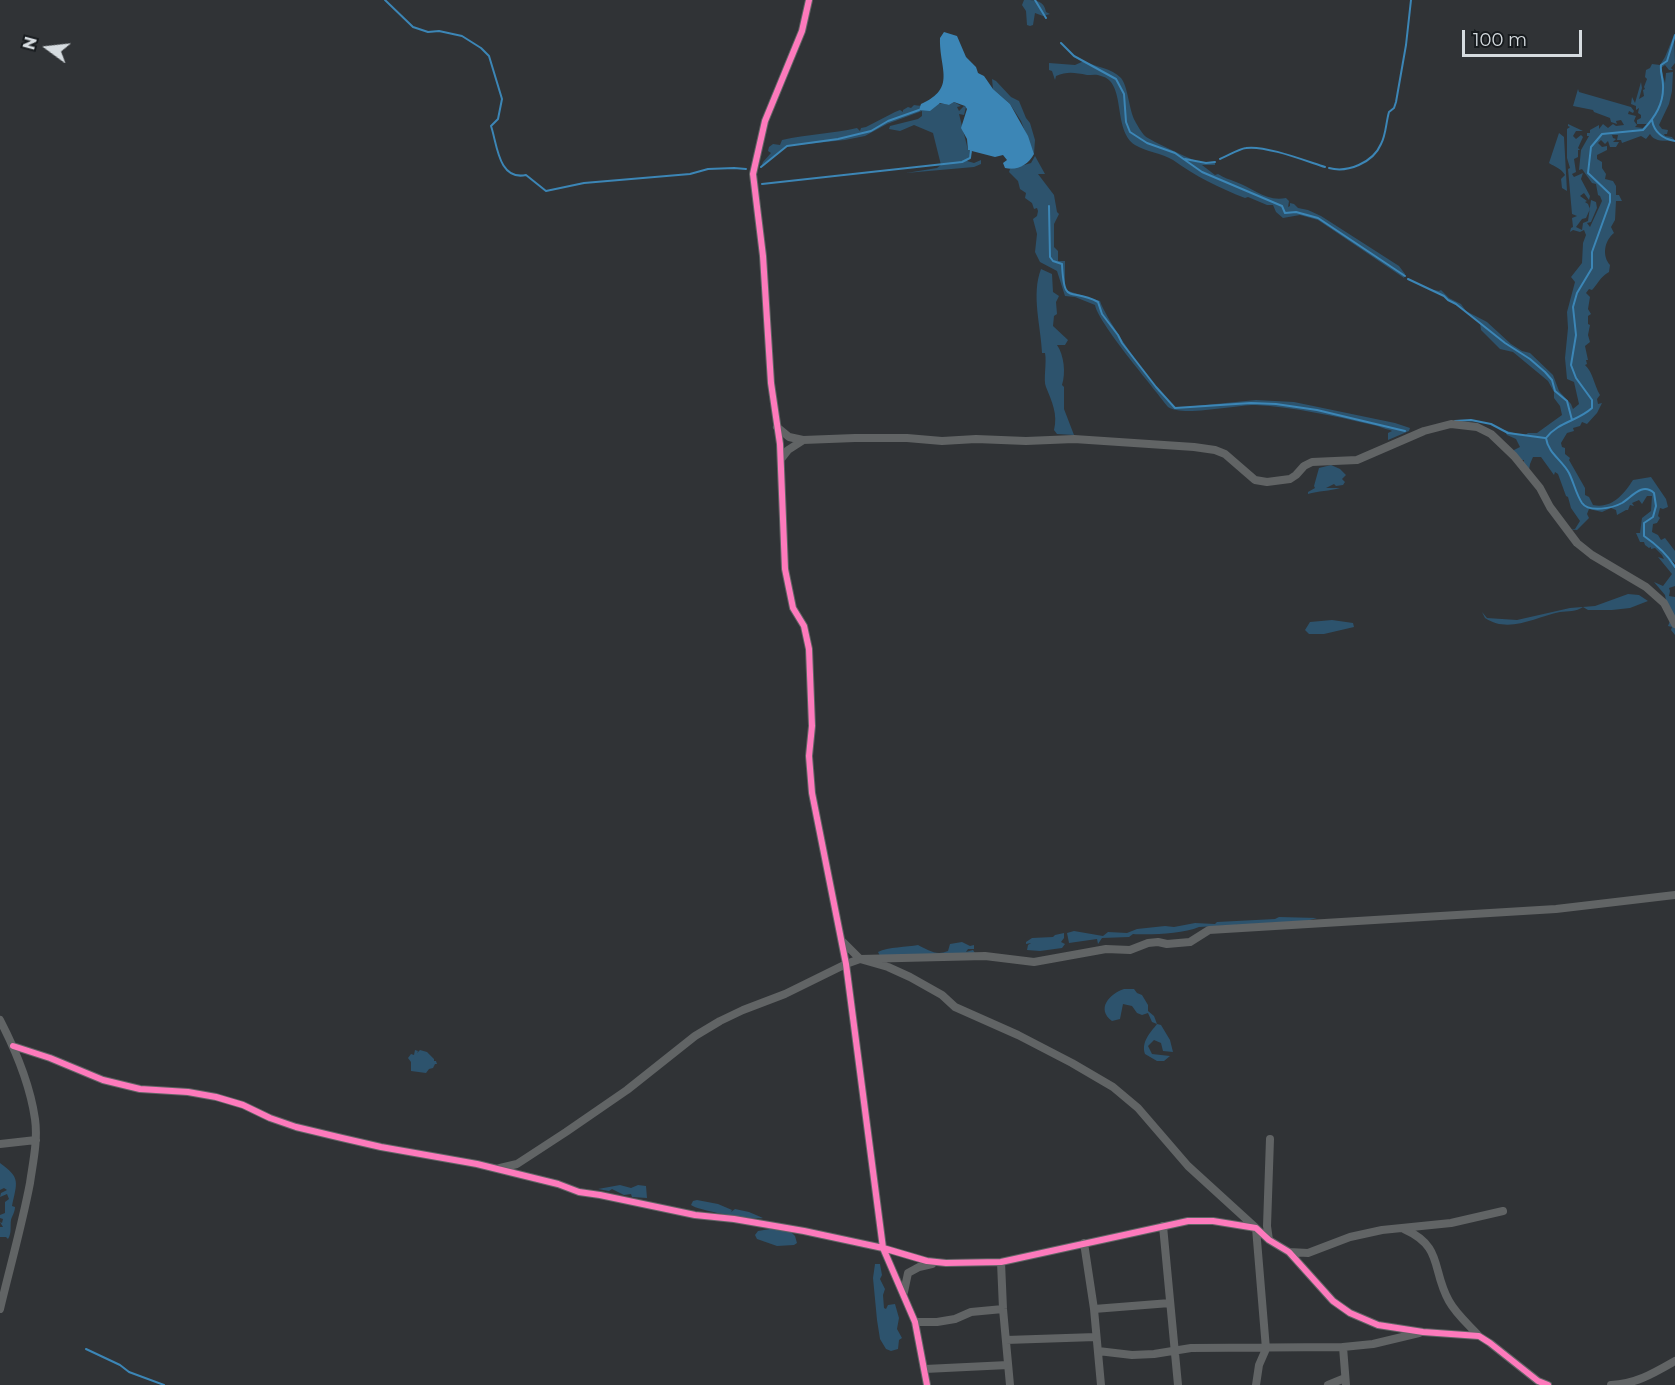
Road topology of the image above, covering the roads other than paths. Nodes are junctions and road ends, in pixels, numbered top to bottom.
1 (809, 0) edge
2 (777, 427) junction
3 (803, 440) junction
4 (781, 459) junction
5 (1675, 624) edge
6 (1675, 895) edge
7 (841, 940) junction
8 (860, 959) junction
9 (846, 964) junction
10 (0, 1020) edge
11 (13, 1046) junction
12 (1270, 1139) dead end
13 (36, 1140) junction
14 (0, 1144) edge
15 (496, 1169) junction
16 (1503, 1211) dead end
17 (1163, 1226) junction
18 (1256, 1228) junction
19 (1402, 1228) junction
20 (1269, 1240) junction
21 (1084, 1243) junction
22 (883, 1248) junction
23 (1289, 1252) junction
24 (939, 1262) junction
25 (1001, 1262) junction
26 (904, 1294) junction
27 (1170, 1302) junction
28 (0, 1309) edge
29 (1003, 1309) junction
30 (1094, 1309) junction
31 (915, 1322) junction
32 (1423, 1332) junction
33 (1479, 1336) junction
34 (1096, 1337) junction
35 (1006, 1340) junction
36 (1343, 1347) junction
37 (1266, 1349) junction
38 (1175, 1350) junction
39 (1098, 1352) junction
40 (1675, 1361) edge
41 (1008, 1365) junction
42 (925, 1370) junction
43 (1345, 1381) edge
44 (927, 1385) edge
45 (1010, 1385) edge
46 (1101, 1385) edge
47 (1178, 1385) edge
48 (1256, 1385) edge
49 (1328, 1385) edge
50 (1548, 1385) edge
51 (1611, 1385) edge

1 - 2 street
2 - 3 street
2 - 4 street
3 - 4 street
3 - 5 street
4 - 7 street
6 - 8 street
7 - 8 street
7 - 9 street
8 - 9 street
8 - 18 street
9 - 15 street
9 - 22 street
10 - 11 street
11 - 13 street
11 - 15 street
12 - 20 street
13 - 14 street
13 - 28 street
15 - 22 street
16 - 19 street
17 - 18 street
17 - 21 street
17 - 27 street
18 - 20 street
18 - 37 street
19 - 23 street
19 - 33 street
20 - 23 street
21 - 25 street
21 - 30 street
22 - 24 street
22 - 26 street
23 - 32 street
24 - 25 street
24 - 26 street
25 - 29 street
26 - 31 street
27 - 30 street
27 - 38 street
29 - 31 street
29 - 35 street
30 - 34 street
31 - 42 street
32 - 33 street
32 - 36 street
33 - 50 street
34 - 35 street
34 - 39 street
35 - 41 street
36 - 37 street
36 - 43 street
37 - 38 street
37 - 48 street
38 - 39 street
38 - 47 street
39 - 46 street
40 - 51 street
41 - 42 street
41 - 45 street
42 - 44 street
43 - 49 street

